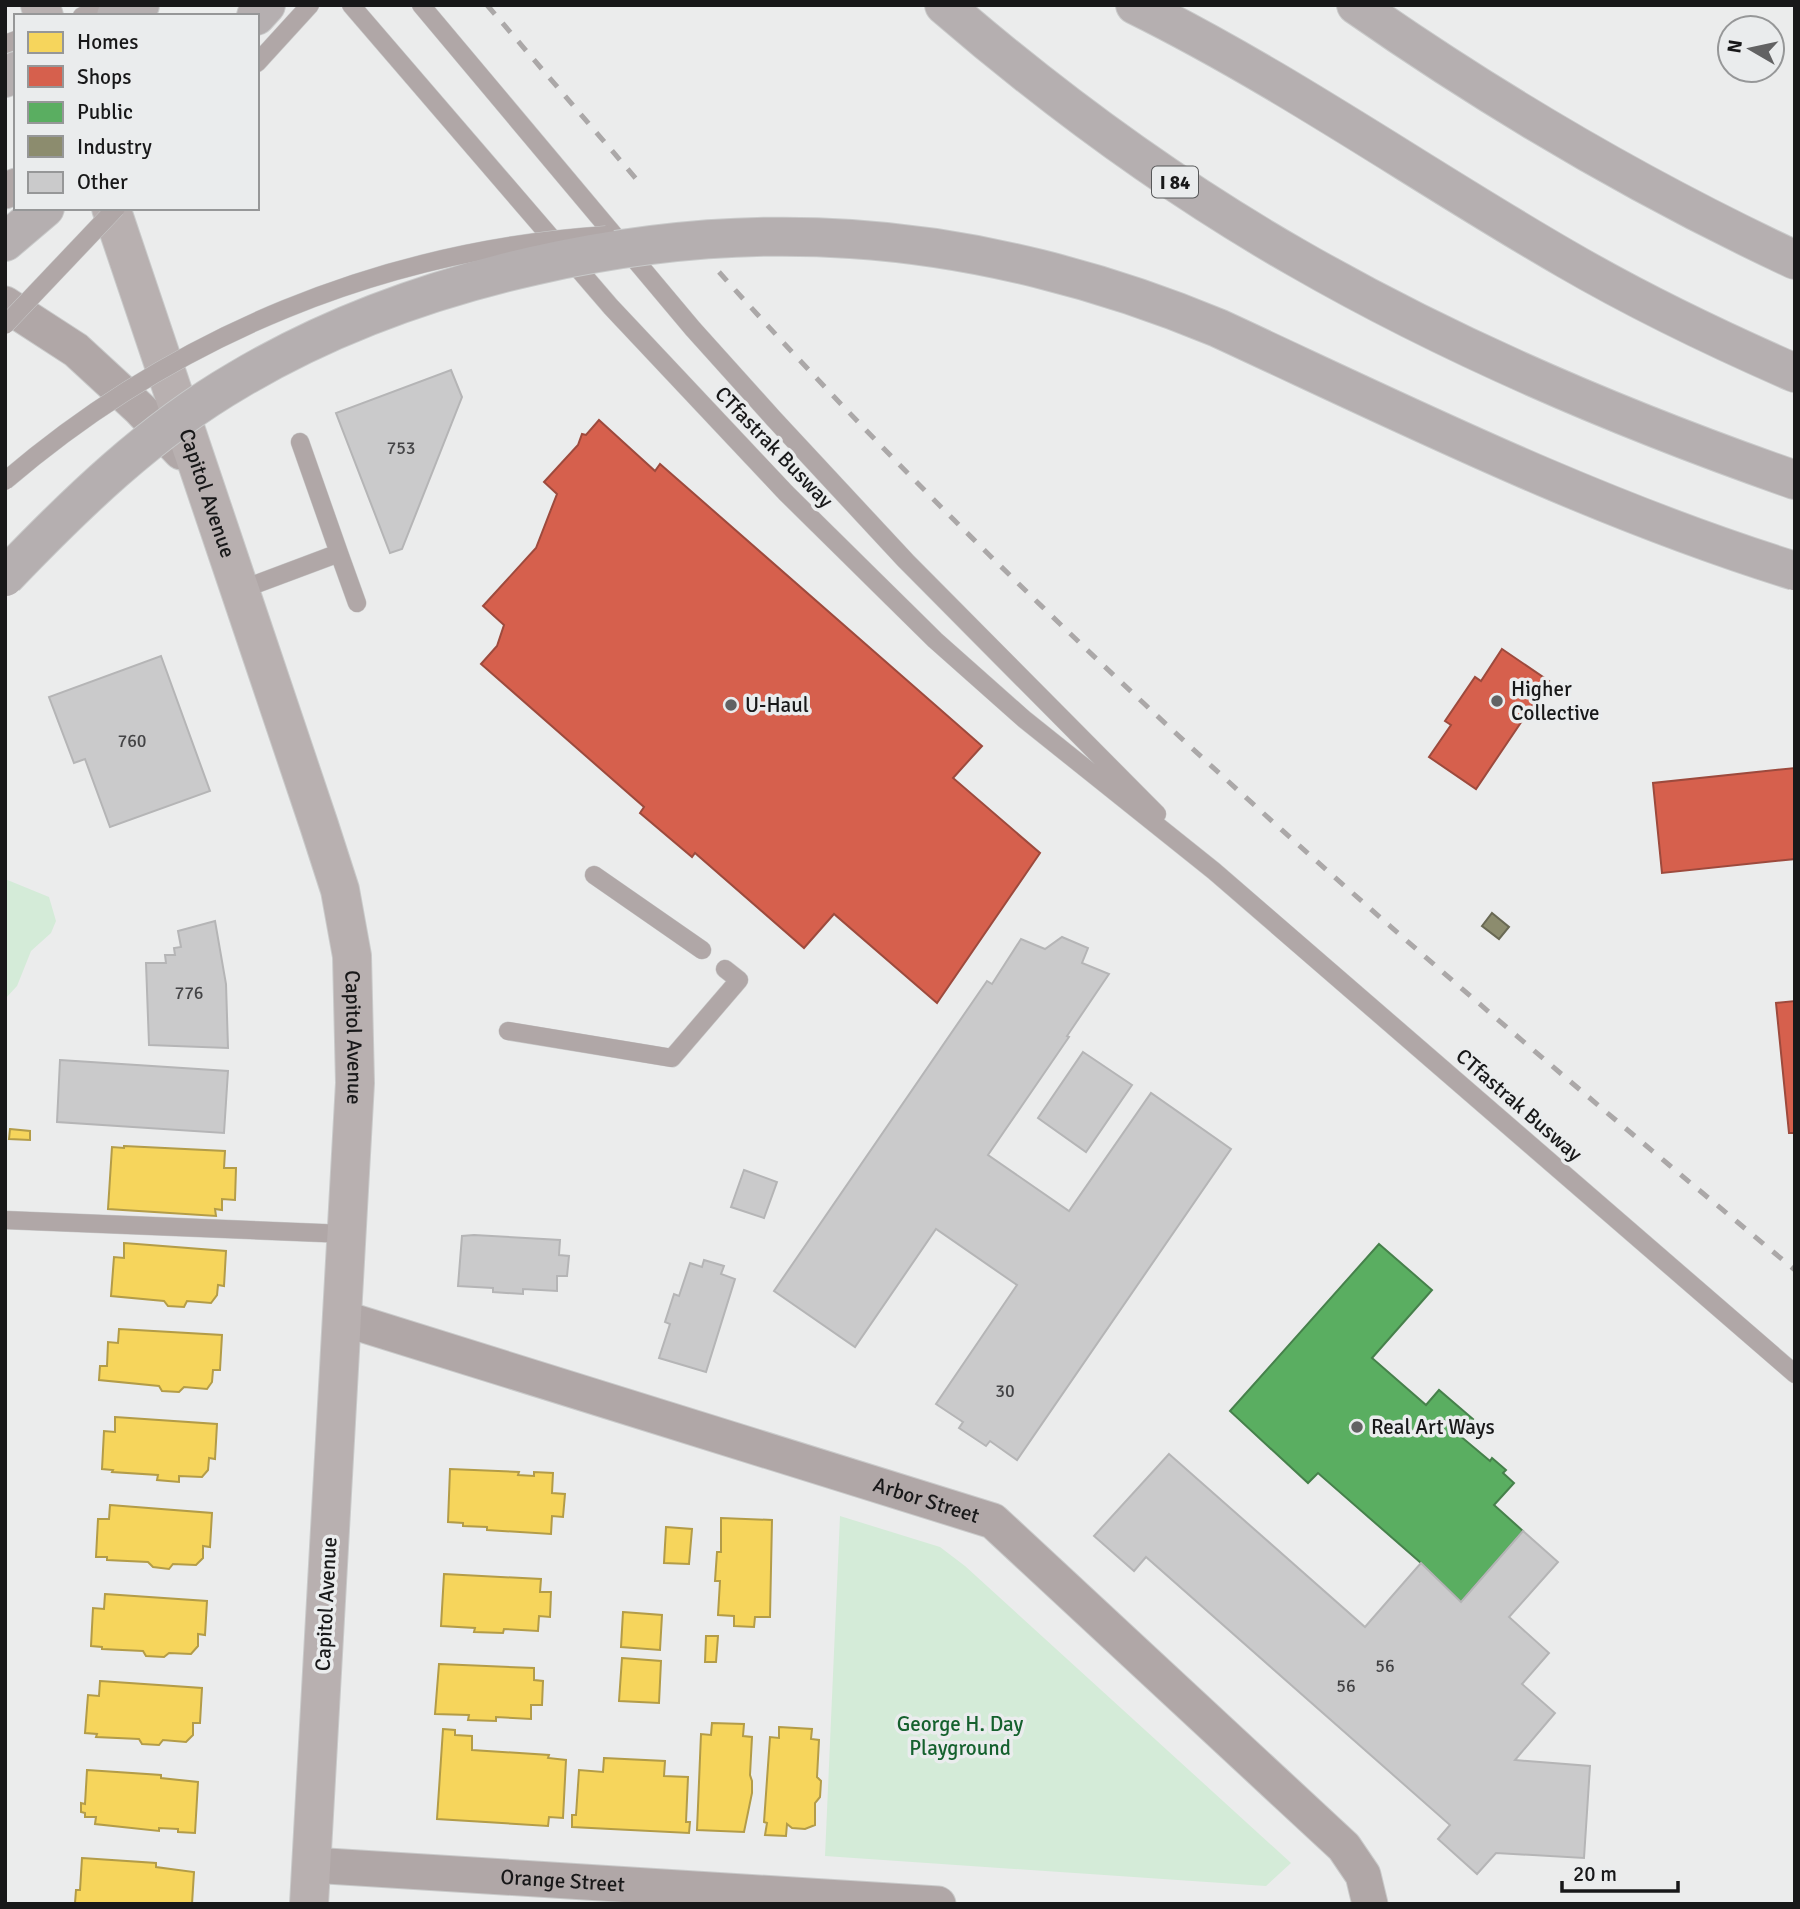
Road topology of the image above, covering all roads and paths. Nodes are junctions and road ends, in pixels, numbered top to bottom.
1 (117, 5) edge
2 (140, 5) edge
3 (310, 5) edge
4 (351, 5) edge
5 (421, 5) edge
6 (944, 5) edge
7 (1135, 5) edge
8 (1356, 5) edge
9 (88, 14) edge
10 (120, 14) edge
11 (259, 61) edge
12 (43, 210) edge
13 (111, 210) edge
14 (114, 210) edge
15 (814, 236) junction
16 (5, 242) edge
17 (1795, 260) edge
18 (5, 304) edge
19 (5, 325) edge
20 (1795, 373) edge
21 (300, 442) dead end
22 (202, 474) junction
23 (1795, 480) edge
24 (5, 481) edge
25 (339, 553) junction
26 (1795, 571) edge
27 (5, 577) edge
28 (240, 590) junction
29 (357, 603) dead end
30 (1214, 871) junction
31 (594, 875) dead end
32 (702, 950) dead end
33 (725, 969) dead end
34 (508, 1031) dead end
35 (5, 1220) edge
36 (346, 1234) junction
37 (342, 1318) junction
38 (1795, 1374) edge
39 (312, 1865) junction
40 (309, 1904) edge
41 (938, 1904) edge
42 (1370, 1904) edge

1 - 9 lane
2 - 10 highway
3 - 11 lane
4 - 30 lane, CTfastrak Busway
5 - 30 lane, CTfastrak Busway
6 - 23 highway, I 84
7 - 20 highway
8 - 17 highway
12 - 16 highway
13 - 19 lane, bridge
14 - 22 main road, Capitol Avenue
15 - 24 lane, bridge
15 - 26 highway, bridge
15 - 27 highway, bridge
18 - 22 street
21 - 25 lane
22 - 28 main road, Capitol Avenue
25 - 28 lane
25 - 29 lane
28 - 36 main road, Capitol Avenue
30 - 38 lane, CTfastrak Busway
31 - 32 lane
33 - 34 lane
35 - 36 lane
36 - 37 main road, Capitol Avenue
37 - 39 main road, Capitol Avenue
37 - 42 street, Arbor Street
39 - 40 main road, Capitol Avenue
39 - 41 street, Orange Street

